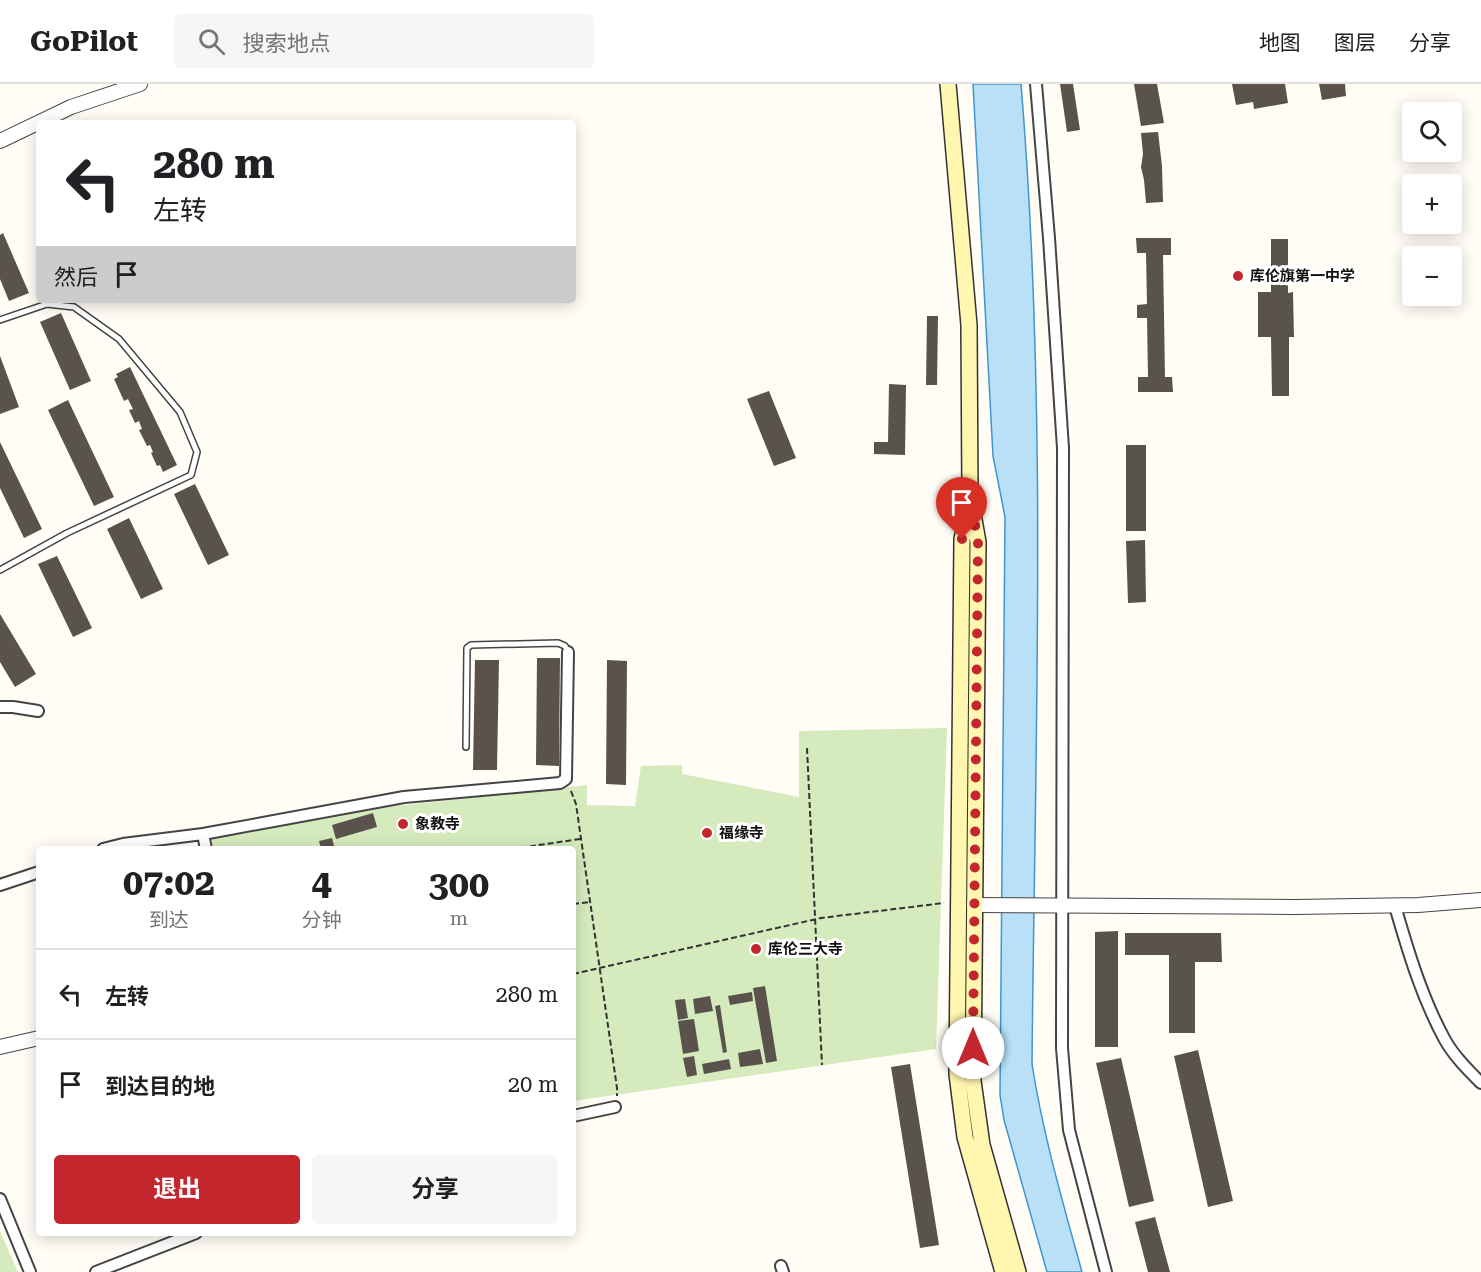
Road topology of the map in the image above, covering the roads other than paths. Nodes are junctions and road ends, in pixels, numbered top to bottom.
1 (140, 84) edge
2 (948, 84) edge
3 (1036, 84) edge
4 (44, 120) edge
5 (36, 124) edge
6 (0, 141) edge
7 (0, 320) edge
8 (970, 497) junction
9 (0, 570) edge
10 (568, 652) joint
11 (0, 707) edge
12 (38, 711) dead end
13 (465, 747) dead end
14 (203, 834) junction
15 (115, 846) edge
16 (205, 846) edge
17 (36, 873) edge
18 (0, 885) edge
19 (1481, 900) edge
20 (974, 905) junction
21 (1062, 905) junction
22 (1395, 906) junction
23 (36, 1039) edge
24 (0, 1047) edge
25 (1481, 1083) edge
26 (615, 1107) road end
27 (576, 1115) edge
28 (0, 1199) edge
29 (188, 1236) edge
30 (30, 1272) edge
31 (96, 1272) edge
32 (1003, 1272) edge
33 (1018, 1272) edge
34 (1106, 1272) edge

1 - 4 street
2 - 8 main road
3 - 21 street
5 - 6 street
7 - 9 lane
8 - 20 main road
8 - 32 main road
10 - 13 lane
10 - 14 street
11 - 12 street
14 - 15 street
14 - 16 street
17 - 18 street
19 - 22 street
20 - 21 street
20 - 33 main road
21 - 22 street
21 - 34 street
22 - 25 street
23 - 24 street
26 - 27 street
28 - 30 street
29 - 31 street

